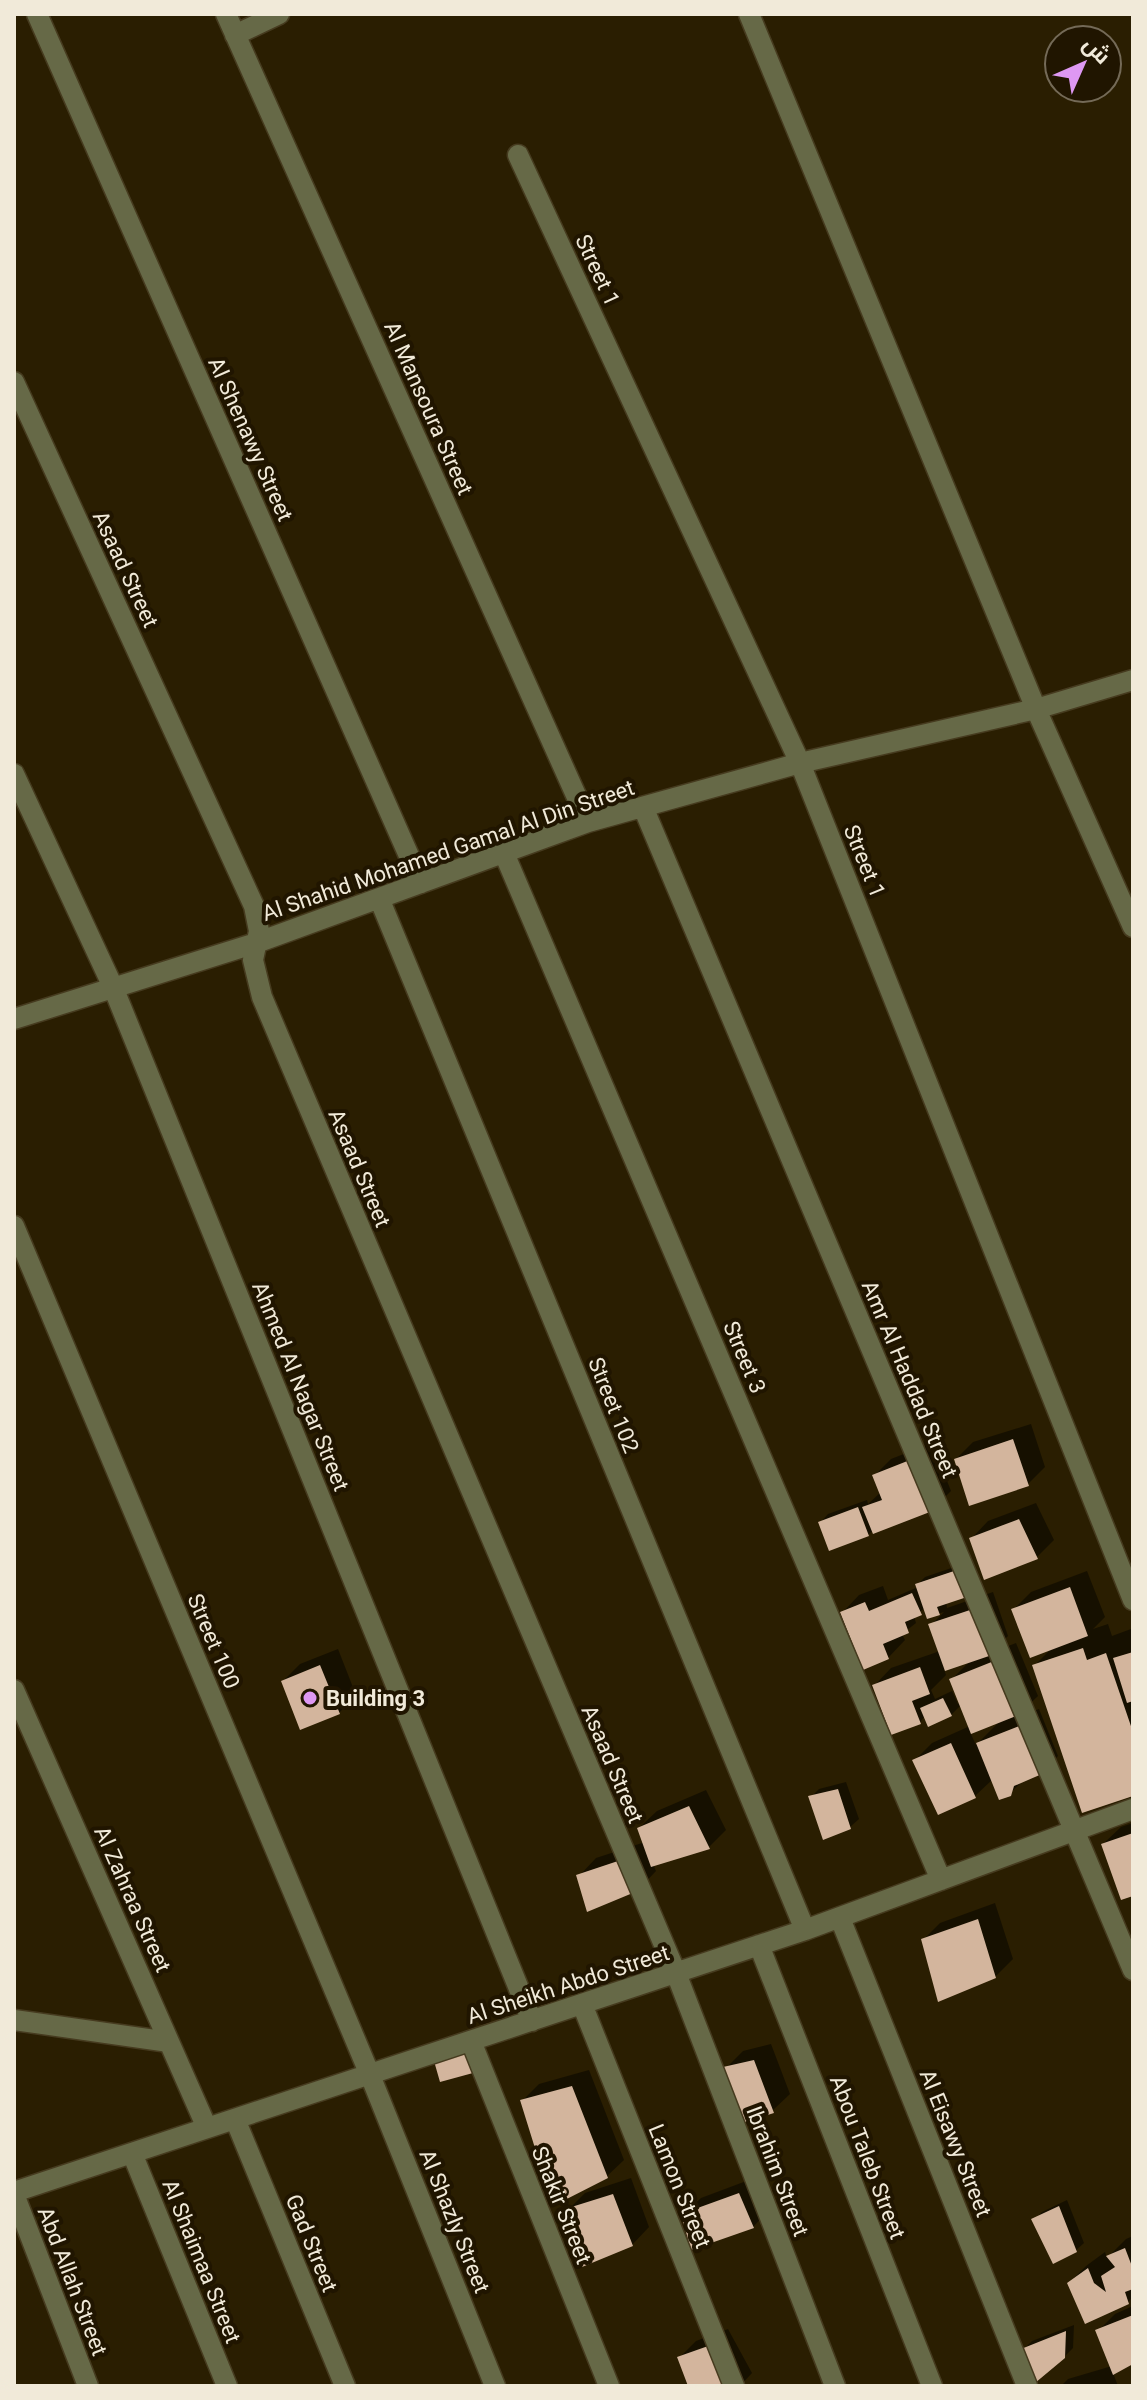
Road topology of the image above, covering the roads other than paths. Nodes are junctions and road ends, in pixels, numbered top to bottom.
1 (37, 14) edge
2 (226, 14) edge
3 (279, 14) edge
4 (749, 14) edge
5 (235, 35) junction
6 (518, 155) dead end
7 (14, 382) edge
8 (1133, 680) edge
9 (1036, 709) junction
10 (800, 763) junction
11 (14, 774) edge
12 (643, 807) junction
13 (588, 822) junction
14 (504, 853) junction
15 (421, 883) junction
16 (379, 898) junction
17 (1133, 927) edge
18 (256, 943) junction
19 (113, 987) junction
20 (14, 1019) edge
21 (14, 1226) edge
22 (1133, 1600) edge
23 (14, 1690) edge
24 (1133, 1809) edge
25 (1074, 1831) junction
26 (941, 1880) junction
27 (840, 1918) junction
28 (805, 1930) junction
29 (759, 1945) junction
30 (1133, 1970) edge
31 (676, 1973) junction
32 (582, 2004) junction
33 (14, 2020) edge
34 (532, 2021) junction
35 (471, 2041) junction
36 (169, 2042) junction
37 (370, 2075) junction
38 (235, 2119) junction
39 (207, 2128) junction
40 (132, 2153) junction
41 (14, 2193) edge
42 (88, 2386) edge
43 (227, 2386) edge
44 (345, 2386) edge
45 (495, 2386) edge
46 (609, 2386) edge
47 (734, 2386) edge
48 (835, 2386) edge
49 (932, 2386) edge
50 (1027, 2386) edge

1 - 15 street, Al Shenawy Street
2 - 5 street, Al Mansoura Street
3 - 5 street
4 - 9 street
5 - 13 street, Al Mansoura Street
6 - 10 street, Street 1
7 - 18 street, Asaad Street
8 - 9 street, Al Shahid Mohamed Gamal Al Din Street
9 - 10 street, Al Shahid Mohamed Gamal Al Din Street
9 - 17 street
10 - 12 street, Al Shahid Mohamed Gamal Al Din Street
10 - 22 street, Street 1
11 - 19 street, Ahmed Al Nagar Street
12 - 13 street, Al Shahid Mohamed Gamal Al Din Street
12 - 25 street, Amr Al Haddad Street
13 - 14 street, Al Shahid Mohamed Gamal Al Din Street
14 - 15 street, Al Shahid Mohamed Gamal Al Din Street
14 - 26 street, Street 3
15 - 16 street, Al Shahid Mohamed Gamal Al Din Street
16 - 18 street, Al Shahid Mohamed Gamal Al Din Street
16 - 28 street, Street 102
18 - 19 street, Al Shahid Mohamed Gamal Al Din Street
18 - 31 street, Asaad Street
19 - 20 street, Al Shahid Mohamed Gamal Al Din Street
19 - 34 street, Ahmed Al Nagar Street
21 - 37 street, Street 100
23 - 36 street, Al Zahraa Street
24 - 25 street, Al Sheikh Abdo Street
25 - 26 street, Al Sheikh Abdo Street
25 - 30 street, Amr Al Haddad Street
26 - 27 street, Al Sheikh Abdo Street
27 - 28 street, Al Sheikh Abdo Street
27 - 50 street, Al Eisawy Street
28 - 29 street, Al Sheikh Abdo Street
29 - 31 street, Al Sheikh Abdo Street
29 - 49 street, Abou Taleb Street
31 - 32 street, Al Sheikh Abdo Street
31 - 48 street, Ibrahim Street
32 - 34 street, Al Sheikh Abdo Street
32 - 47 street, Lamon Street
33 - 36 street
34 - 35 street, Al Sheikh Abdo Street
35 - 37 street, Al Sheikh Abdo Street
35 - 46 street, Shakir Street
36 - 39 street, Al Zahraa Street
37 - 38 street, Al Sheikh Abdo Street
37 - 45 street, Al Shazly Street
38 - 39 street, Al Sheikh Abdo Street
38 - 44 street, Gad Street
39 - 40 street, Al Sheikh Abdo Street
40 - 41 street, Al Sheikh Abdo Street
40 - 43 street, Al Shaimaa Street
41 - 42 street, Abd Allah Street

